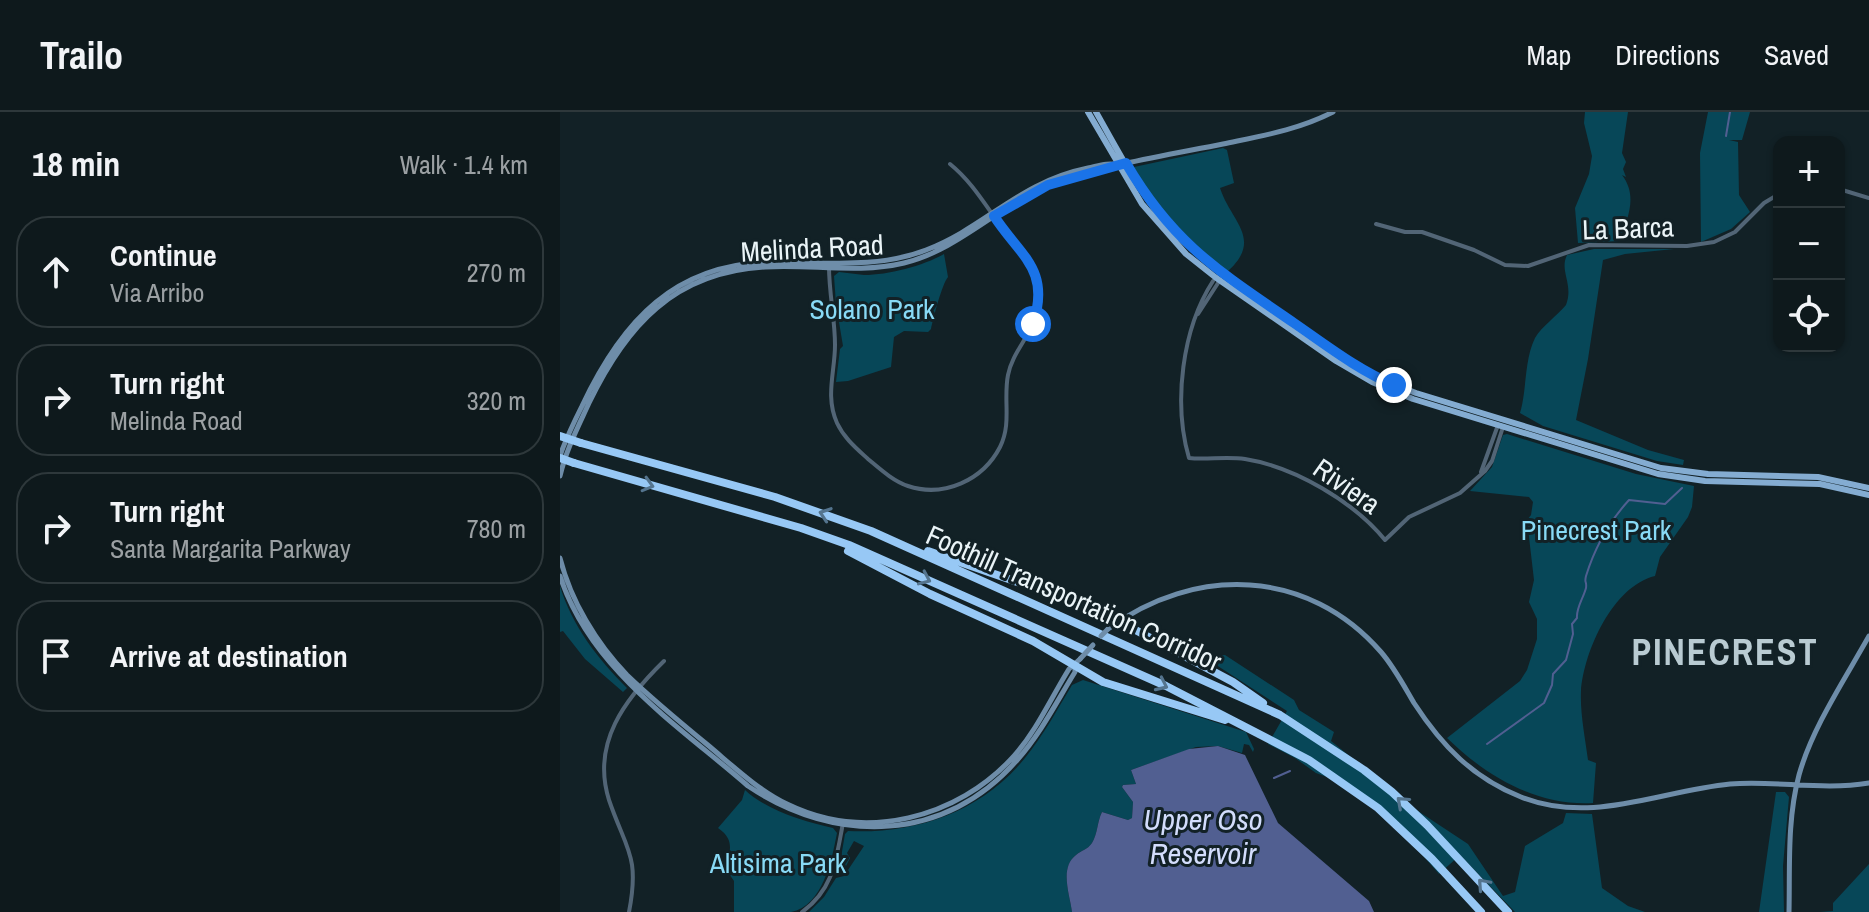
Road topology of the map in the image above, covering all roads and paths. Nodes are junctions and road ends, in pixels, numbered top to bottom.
1 (1088, 112) edge
2 (1096, 112) edge
3 (1333, 112) edge
4 (950, 164) dead end
5 (1122, 164) junction
6 (1845, 191) edge
7 (1773, 198) edge
8 (1869, 198) edge
9 (993, 214) junction
10 (1376, 224) dead end
11 (829, 265) junction
12 (1218, 277) junction
13 (596, 377) junction
14 (590, 401) junction
15 (1502, 424) junction
16 (560, 436) edge
17 (560, 457) edge
18 (560, 476) edge
19 (1869, 488) edge
20 (1869, 495) edge
21 (801, 528) junction
22 (871, 531) junction
23 (560, 558) edge
24 (560, 576) edge
25 (1120, 620) junction
26 (1869, 636) edge
27 (664, 661) dead end
28 (1078, 662) junction
29 (638, 689) junction
30 (1280, 715) junction
31 (1252, 729) junction
32 (1869, 783) edge
33 (1797, 786) junction
34 (843, 823) junction
35 (629, 912) edge
36 (802, 912) edge
37 (1481, 912) edge
38 (1508, 912) edge
39 (1789, 912) edge

1 - 5 main road
2 - 5 main road
3 - 5 main road, Melinda Road
4 - 9 street
5 - 9 main road, Melinda Road
5 - 12 main road
6 - 8 street
7 - 10 street, La Barca
9 - 11 main road, Melinda Road
9 - 11 street
11 - 13 main road, Melinda Road
11 - 14 main road, Melinda Road
12 - 15 main road
12 - 15 street, Riviera
13 - 14 main road, Melinda Road
13 - 17 main road, Melinda Road
14 - 18 main road, Melinda Road
15 - 19 main road
15 - 20 main road
22 -> 16 highway, Foothill Transportation Corridor, bridge
17 -> 21 highway, Foothill Transportation Corridor, bridge
21 - 28 highway
21 -> 31 highway, Foothill Transportation Corridor
22 - 25 highway
22 - 30 highway, Foothill Transportation Corridor
23 - 29 main road
24 - 29 main road
25 - 28 main road, bridge
25 - 30 highway
25 - 33 main road
26 - 33 main road
27 - 29 street
28 - 31 highway
28 - 34 main road
29 - 34 main road
29 - 35 street
38 -> 30 highway, Foothill Transportation Corridor
31 - 37 highway, Foothill Transportation Corridor
32 - 33 main road
33 - 39 main road
34 - 36 street

